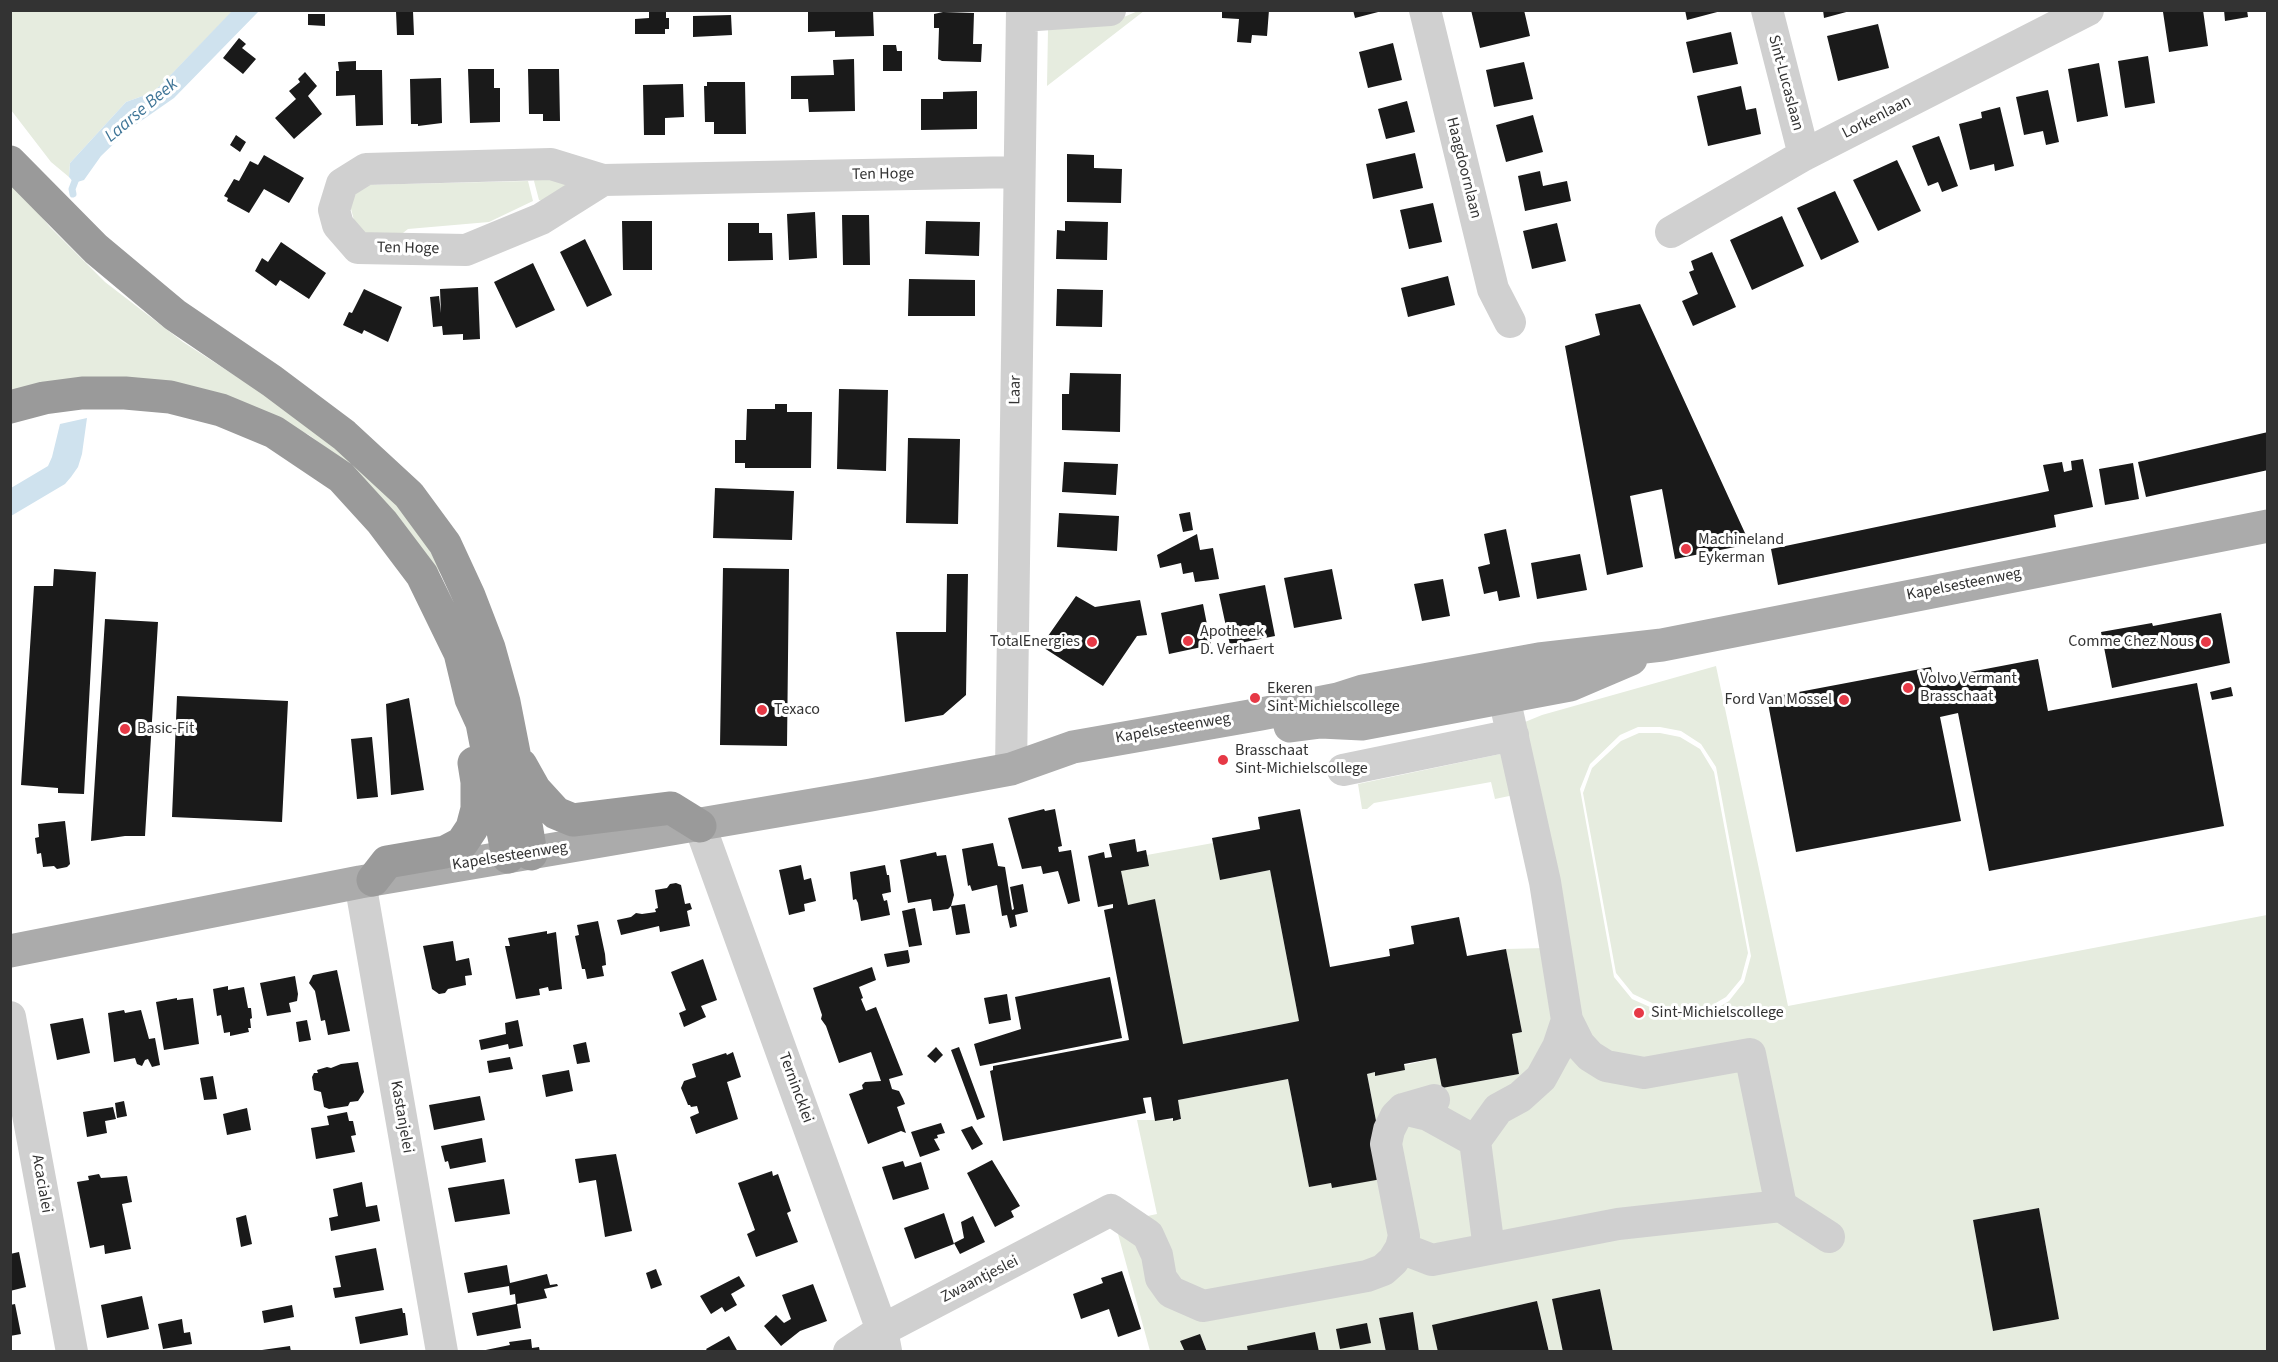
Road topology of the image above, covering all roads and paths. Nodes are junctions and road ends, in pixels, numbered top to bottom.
1 (1110, 10) edge
2 (1425, 10) edge
3 (1767, 10) edge
4 (2088, 10) edge
5 (1022, 13) edge
6 (1804, 155) junction
7 (10, 162) edge
8 (1018, 172) junction
9 (603, 180) junction
10 (1671, 232) dead end
11 (1510, 322) dead end
12 (10, 407) edge
13 (2268, 526) edge
14 (1502, 682) junction
15 (471, 699) junction
16 (1513, 735) junction
17 (514, 753) junction
18 (1011, 769) junction
19 (1342, 770) dead end
20 (700, 826) junction
21 (520, 856) junction
22 (366, 881) junction
23 (10, 951) edge
24 (10, 1017) edge
25 (1567, 1020) junction
26 (1434, 1100) dead end
27 (1403, 1109) junction
28 (1475, 1141) junction
29 (1781, 1206) junction
30 (1829, 1237) dead end
31 (1401, 1248) junction
32 (1489, 1249) junction
33 (884, 1341) edge
34 (72, 1352) edge
35 (442, 1352) edge
36 (849, 1352) edge

1 - 5 street
2 - 11 street, Haagdoornlaan
3 - 6 street, Sint-Lucaslaan
4 - 6 street, Lorkenlaan
5 - 8 street, Laar
6 - 10 street, Lorkenlaan
7 - 17 highway
8 - 9 street, Ten Hoge
8 - 18 street, Laar
9 - 9 street, Ten Hoge
12 - 15 highway
13 - 14 main road, Kapelsesteenweg
14 - 16 street
14 - 18 main road, Kapelsesteenweg
15 - 21 highway
15 - 22 highway
16 - 19 street
16 - 25 street
17 - 20 highway
17 - 21 highway
18 - 20 main road, Kapelsesteenweg
20 - 21 main road, Kapelsesteenweg
20 - 33 street, Ternincklei
21 - 22 main road, Kapelsesteenweg
22 - 23 main road, Kapelsesteenweg
22 - 35 street, Kastanjelei
24 - 34 street, Acacialei
25 - 28 street
25 - 29 street
26 - 27 street
27 - 28 street
27 - 31 street
28 - 32 street
29 - 30 street
29 - 32 street
31 - 32 street
31 - 33 street, Zwaantjeslei
33 - 36 street, Zwaantjeslei

